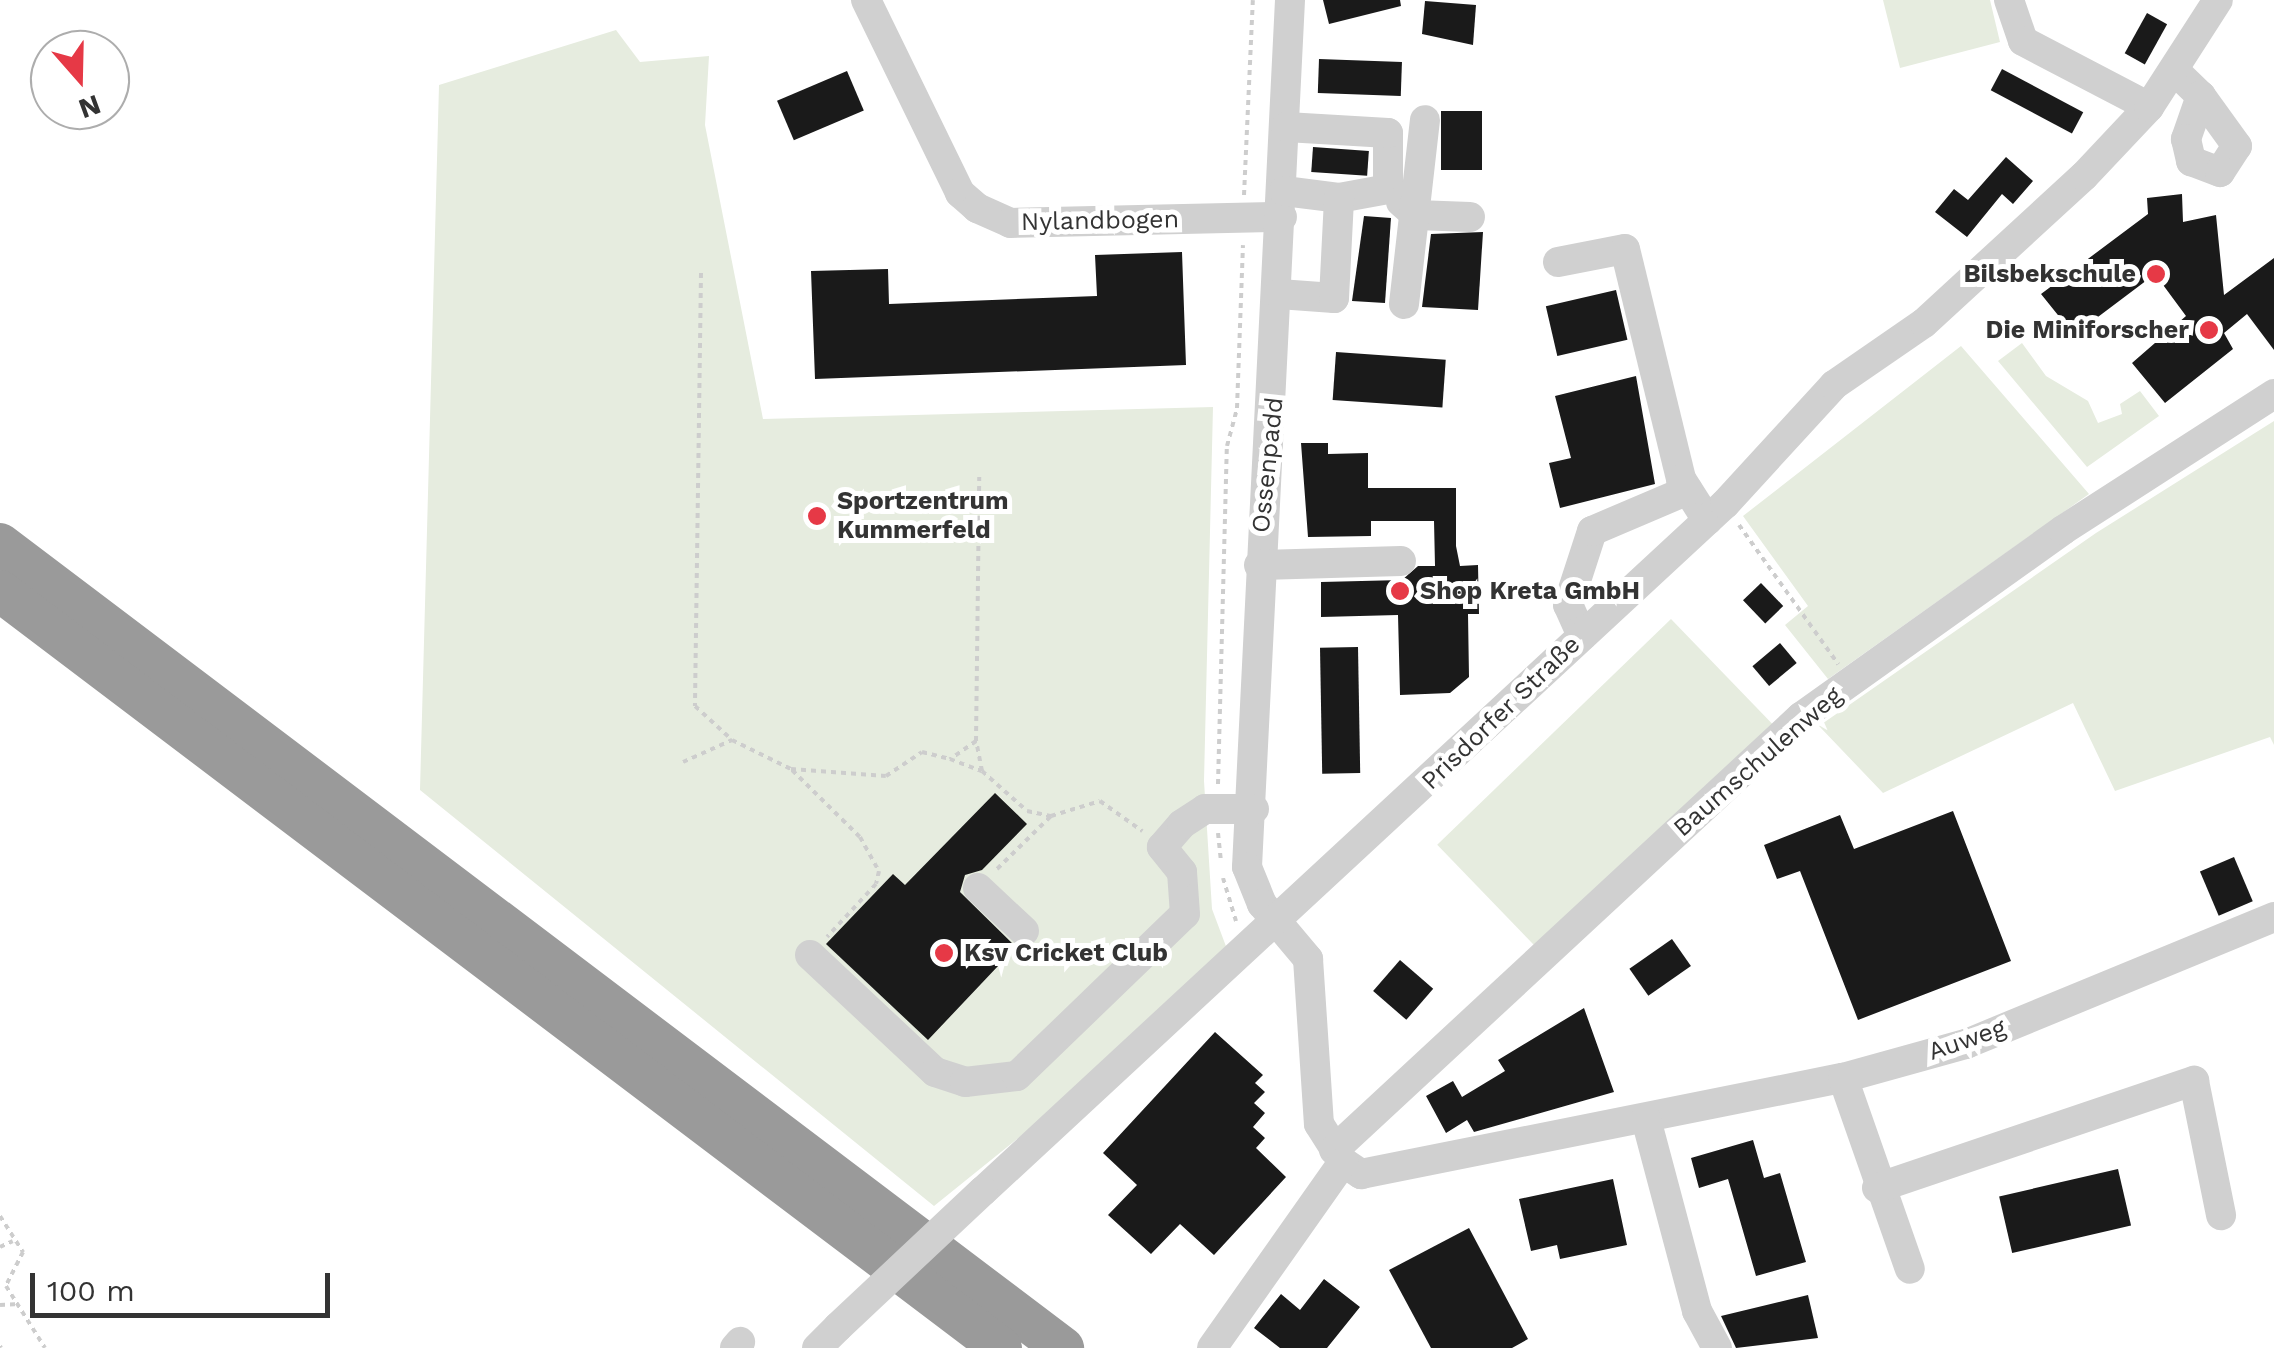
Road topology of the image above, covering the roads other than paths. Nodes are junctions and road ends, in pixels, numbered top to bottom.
1 (866, 0) edge
2 (1290, 0) edge
3 (2009, 0) edge
4 (2218, 0) edge
5 (2174, 70) junction
6 (2199, 94) dead end
7 (2149, 107) junction
8 (1426, 120) dead end
9 (1286, 127) junction
10 (1388, 190) junction
11 (1340, 198) junction
12 (1283, 204) junction
13 (1416, 216) junction
14 (1470, 217) dead end
15 (1558, 262) dead end
16 (1280, 294) junction
17 (1404, 304) dead end
18 (2274, 394) edge
19 (1688, 490) junction
20 (1716, 512) junction
21 (0, 544) edge
22 (1401, 561) dead end
23 (1260, 564) junction
24 (0, 590) edge
25 (1582, 636) junction
26 (1254, 809) junction
27 (978, 888) road end
28 (2274, 917) edge
29 (1277, 920) junction
30 (1024, 932) dead end
31 (810, 955) road end
32 (1843, 1078) junction
33 (1646, 1119) junction
34 (1339, 1156) junction
35 (1877, 1188) junction
36 (2221, 1215) dead end
37 (1910, 1269) dead end
38 (827, 1337) edge
39 (1001, 1348) edge
40 (1063, 1348) edge
41 (1212, 1348) edge
42 (1717, 1348) edge

1 - 12 street, Nylandbogen
2 - 9 street, Ossenpadd
3 - 7 street
4 - 5 street, Prisdorfer Straße
5 - 6 street
5 - 7 street, Prisdorfer Straße
7 - 20 street, Prisdorfer Straße
8 - 13 street
9 - 10 street
9 - 12 street, Ossenpadd
10 - 11 street, Nylandbogen
10 - 13 street
11 - 12 street, Nylandbogen
11 - 16 street
12 - 16 street, Ossenpadd
13 - 14 street
13 - 17 street
15 - 19 street
16 - 23 street, Ossenpadd
18 - 34 street, Baumschulenweg
19 - 20 street
19 - 25 street
20 - 25 street, Prisdorfer Straße
21 - 40 highway
22 - 23 street
23 - 26 street, Ossenpadd
24 - 39 highway
25 - 29 street, Prisdorfer Straße
26 - 29 street, Ossenpadd
26 - 31 street
27 - 30 street
28 - 32 street, Auweg
29 - 34 street
29 - 38 street, Prisdorfer Straße, bridge
32 - 33 street, Auweg
32 - 35 street
33 - 34 street, Auweg
33 - 42 street
34 - 41 street, Baumschulenweg
35 - 36 street
35 - 37 street

